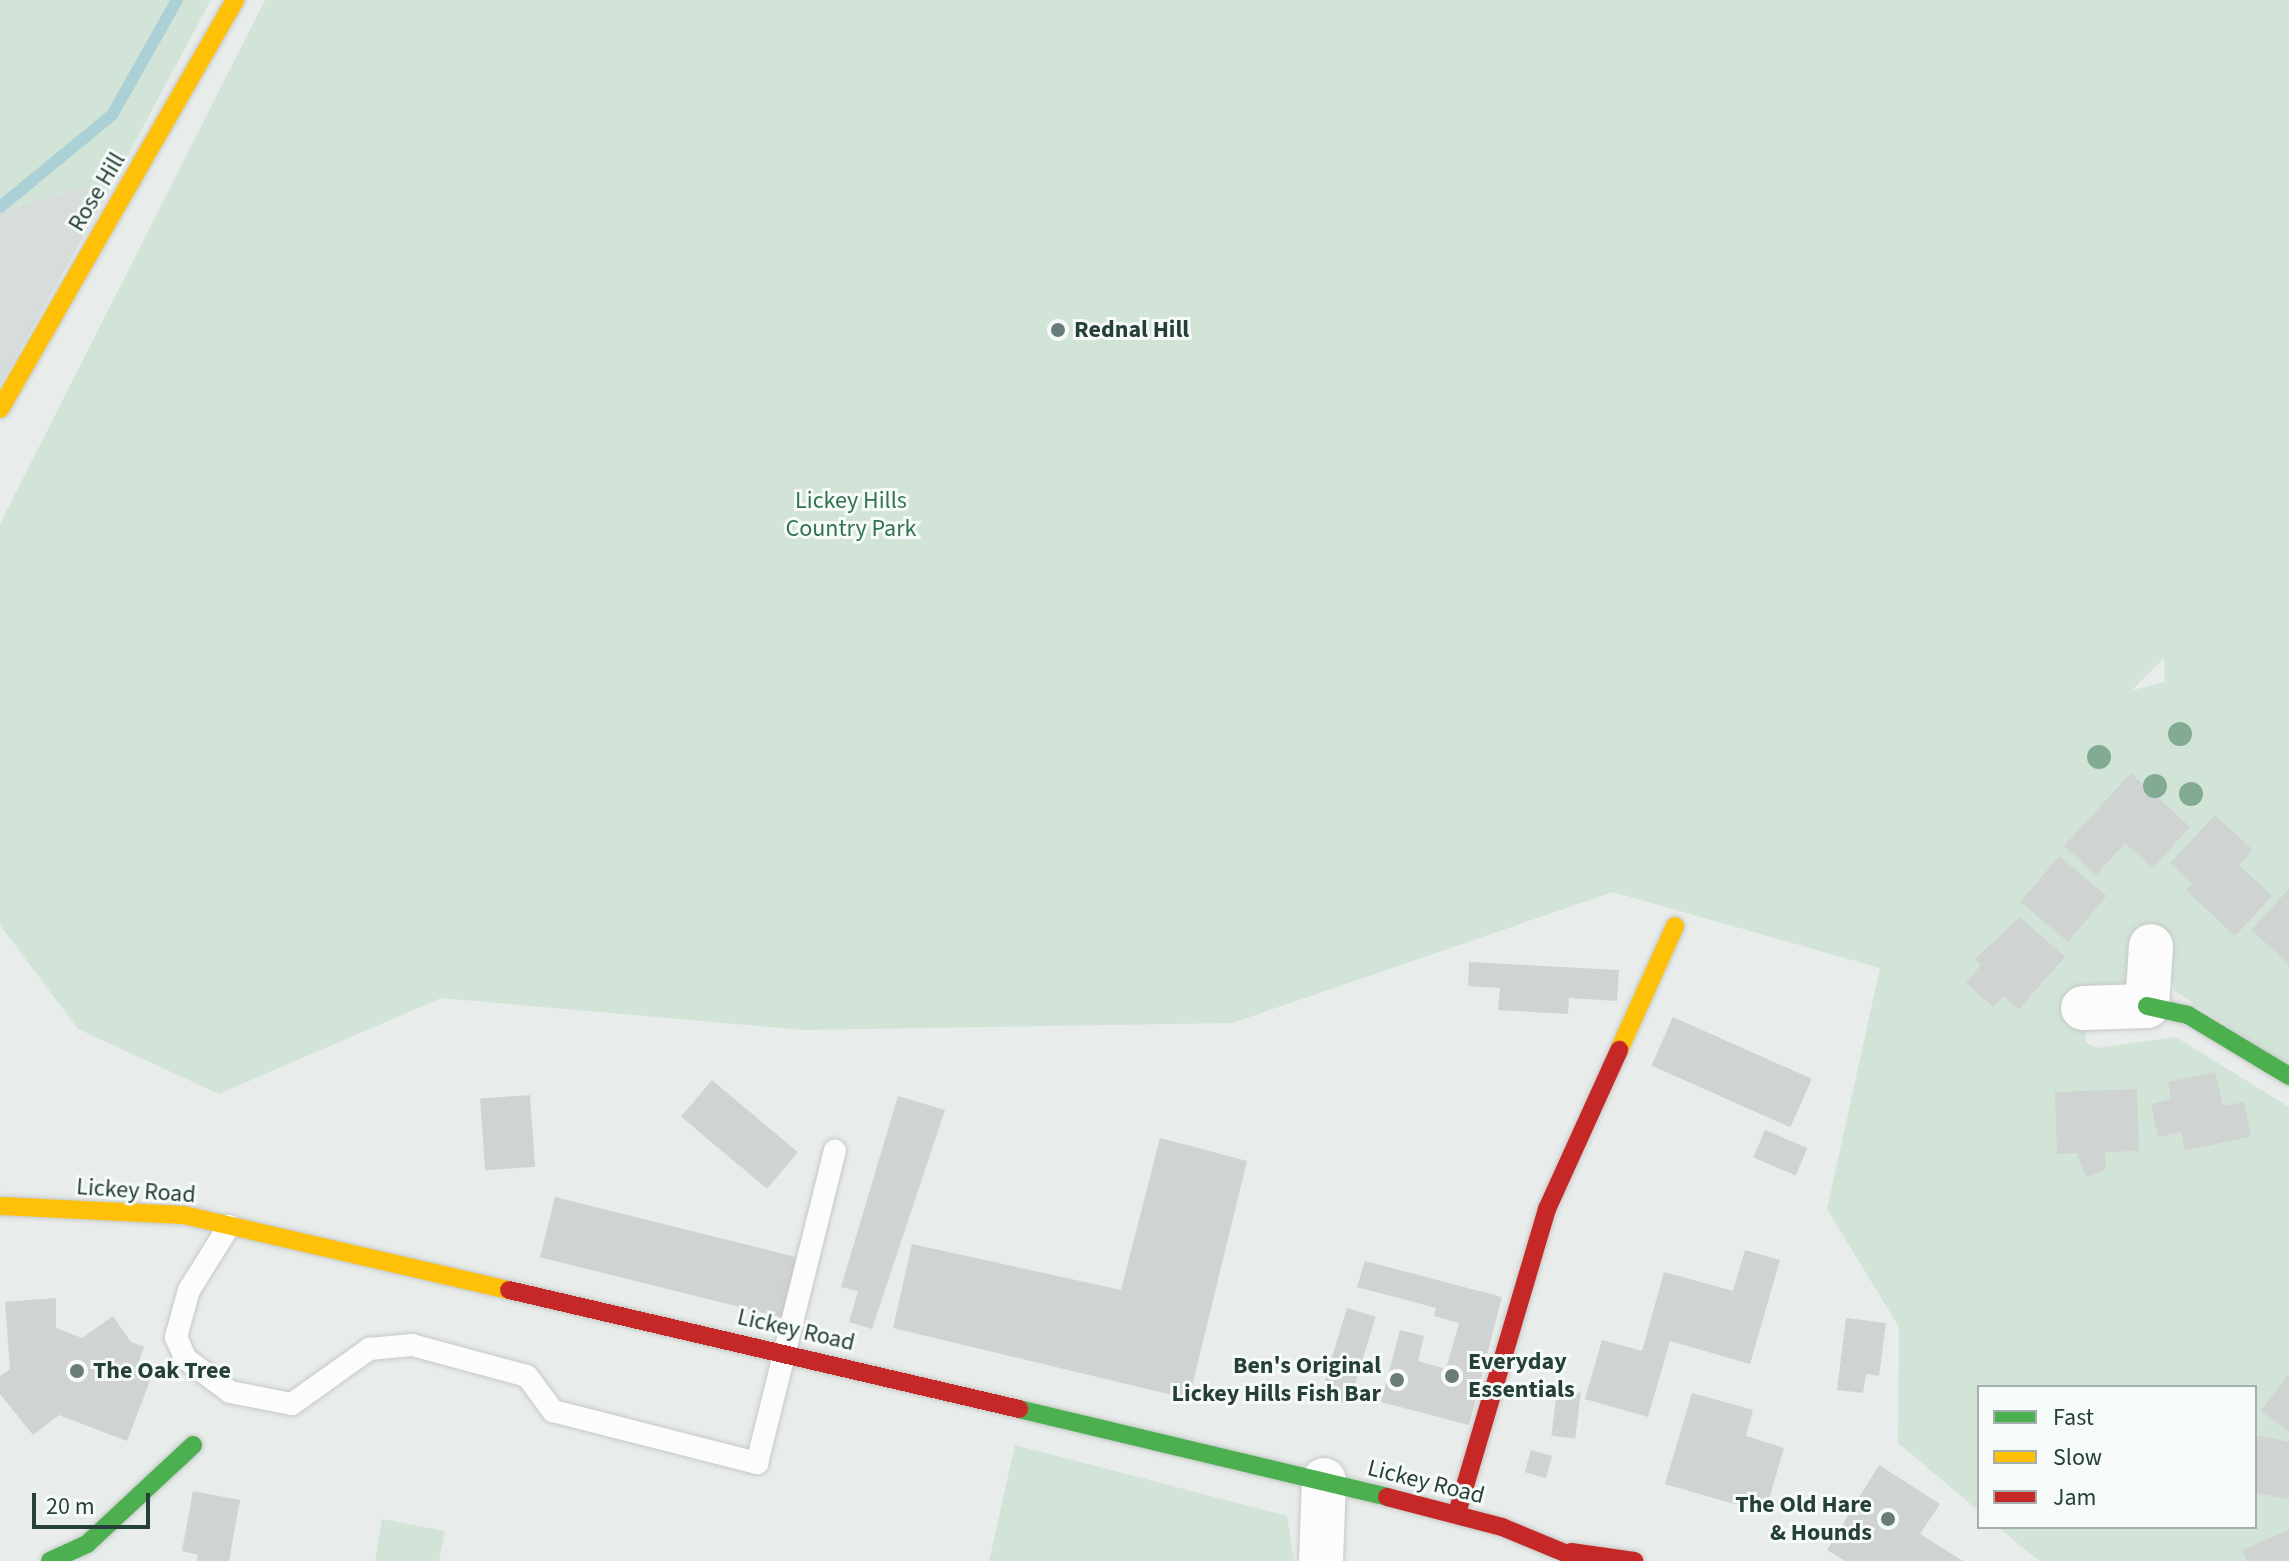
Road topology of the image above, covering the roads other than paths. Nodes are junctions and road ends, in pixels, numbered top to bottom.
1 (235, 0) edge
2 (0, 409) edge
3 (1675, 926) dead end
4 (2151, 946) dead end
5 (2147, 1006) junction
6 (2083, 1008) dead end
7 (2289, 1076) edge
8 (835, 1151) dead end
9 (0, 1206) edge
10 (229, 1226) junction
11 (780, 1351) junction
12 (193, 1445) dead end
13 (1324, 1480) junction
14 (1457, 1513) junction
15 (1578, 1556) edge
16 (50, 1561) edge
17 (1321, 1561) edge
18 (1634, 1561) edge

1 - 2 main road, Rose Hill
3 - 14 main road
4 - 5 street
5 - 6 street
5 - 7 main road
8 - 11 lane
9 - 10 main road, Lickey Road
10 - 11 main road, Lickey Road
10 - 11 lane
11 - 13 main road, Lickey Road
12 - 16 main road
13 - 14 main road, Lickey Road
13 - 17 street
14 - 15 main road, Lickey Road
15 - 18 main road, Lickey Road

